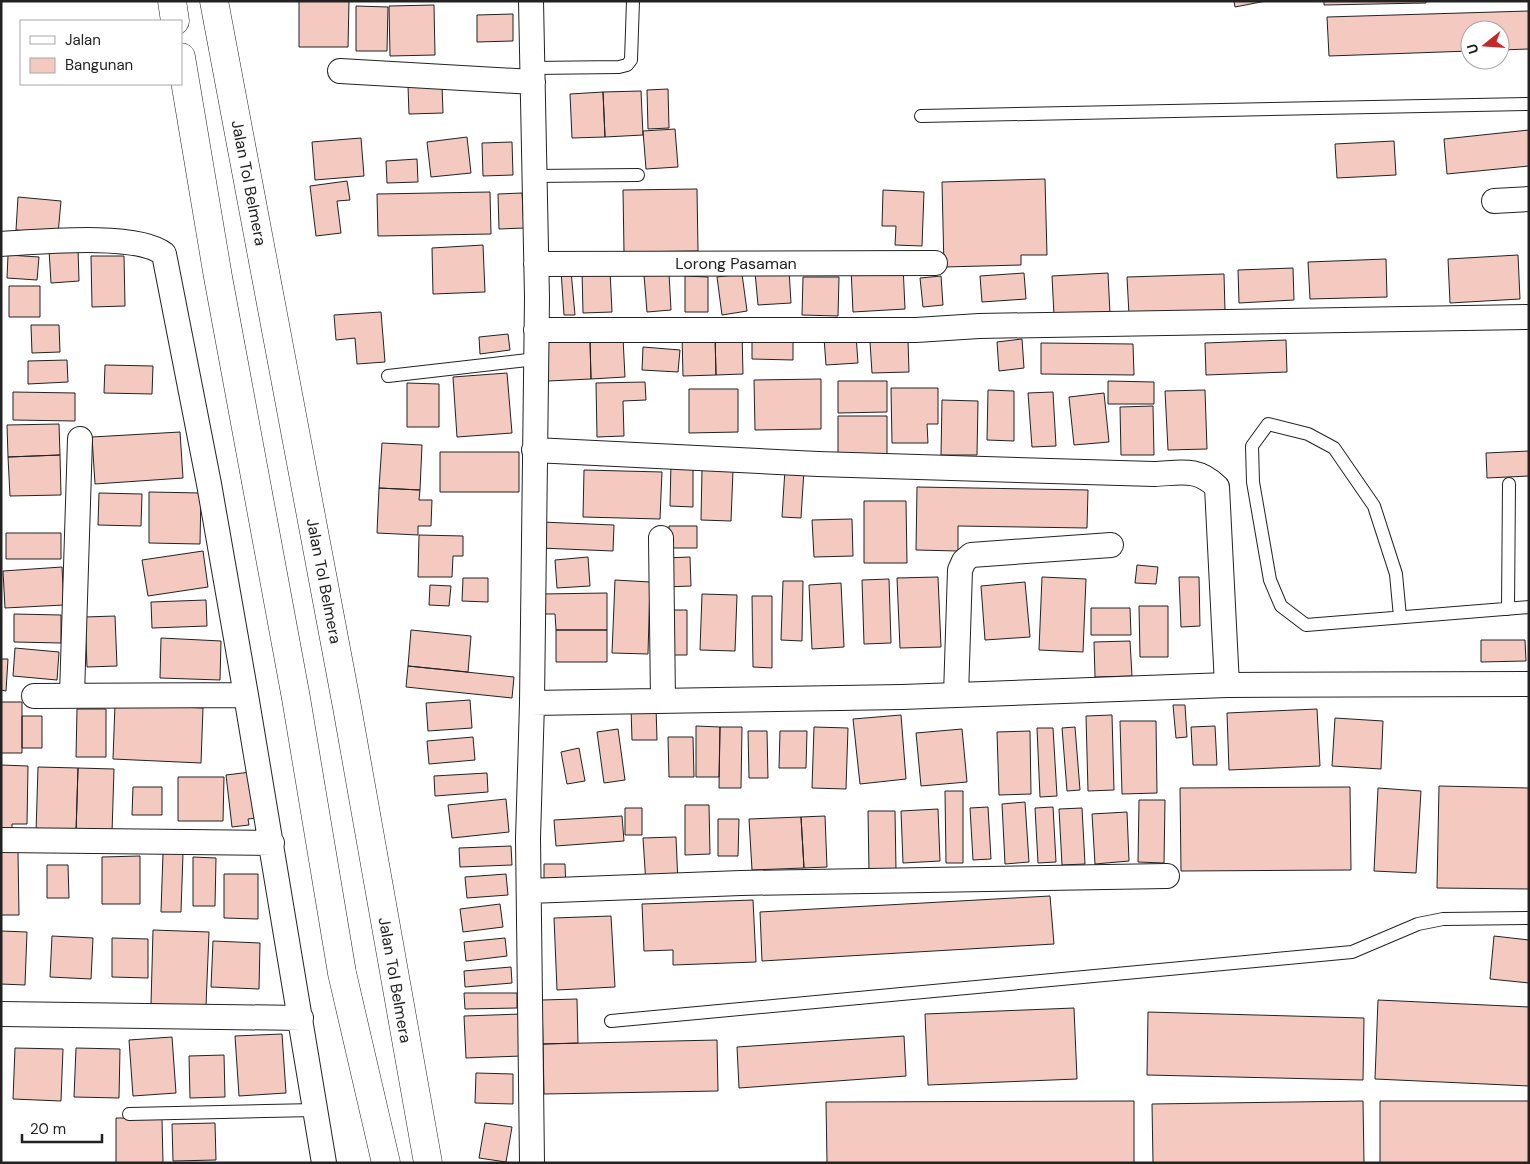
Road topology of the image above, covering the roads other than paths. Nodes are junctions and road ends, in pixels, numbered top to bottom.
1 (172, 1) edge
2 (214, 1) edge
3 (531, 1) edge
4 (633, 1) edge
5 (175, 20) edge
6 (182, 63) edge
7 (340, 71) dead end
8 (533, 75) junction
9 (1529, 104) edge
10 (921, 116) dead end
11 (638, 175) dead end
12 (534, 176) junction
13 (1529, 199) edge
14 (1494, 201) dead end
15 (1, 244) edge
16 (935, 263) dead end
17 (536, 264) junction
18 (1529, 317) edge
19 (536, 330) junction
20 (536, 359) junction
21 (388, 376) dead end
22 (80, 439) dead end
23 (534, 450) junction
24 (1509, 484) dead end
25 (662, 538) dead end
26 (1111, 545) dead end
27 (1529, 607) edge
28 (1508, 609) junction
29 (1400, 617) junction
30 (1529, 684) edge
31 (1227, 685) junction
32 (72, 695) junction
33 (246, 695) junction
34 (956, 695) junction
35 (34, 696) dead end
36 (663, 701) junction
37 (532, 703) junction
38 (1, 840) edge
39 (272, 843) junction
40 (1167, 876) dead end
41 (529, 891) junction
42 (1529, 918) edge
43 (1, 1014) edge
44 (301, 1018) junction
45 (611, 1021) dead end
46 (315, 1110) junction
47 (129, 1114) dead end
48 (324, 1163) edge
49 (386, 1163) edge
50 (428, 1163) edge
51 (532, 1163) edge

1 - 5 highway
2 - 50 highway, Jalan Tol Belmera
3 - 8 street
4 - 8 lane
6 - 49 highway
7 - 8 street
8 - 12 street
9 - 10 lane
11 - 12 lane
12 - 17 street
13 - 14 street
15 - 33 street
16 - 17 street, Lorong Pasaman
17 - 19 street
18 - 19 street
19 - 20 street
20 - 21 lane
20 - 23 street
22 - 32 street
23 - 31 street
23 - 37 street
24 - 28 lane
25 - 36 street
26 - 34 street
27 - 28 lane
28 - 29 lane
29 - 29 lane
30 - 31 street
31 - 34 street
32 - 33 street
32 - 35 street
33 - 39 street
34 - 36 street
36 - 37 street
37 - 41 street
38 - 39 street
39 - 44 street
40 - 41 street
41 - 51 street
42 - 45 lane
43 - 44 street
44 - 46 street
46 - 47 lane
46 - 48 street

